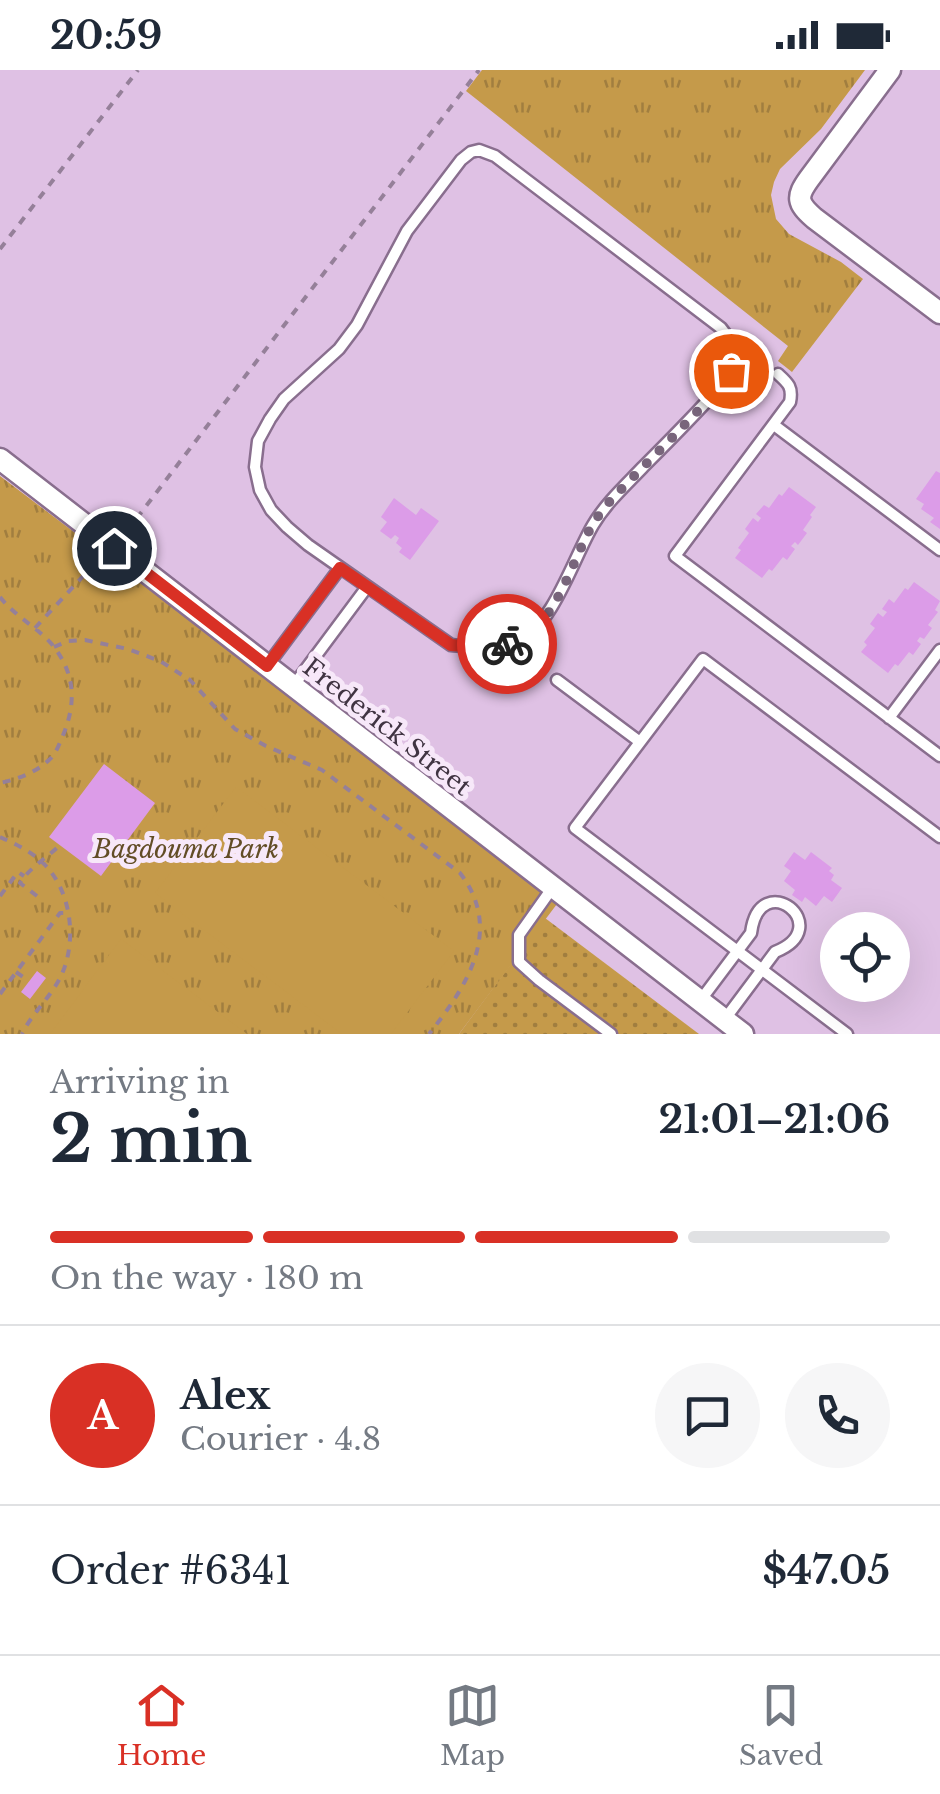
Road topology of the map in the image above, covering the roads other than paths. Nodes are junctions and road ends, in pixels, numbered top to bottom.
1 (890, 70) edge
2 (940, 312) edge
3 (778, 374) dead end
4 (774, 425) junction
5 (0, 459) edge
6 (940, 550) edge
7 (340, 568) junction
8 (367, 587) junction
9 (940, 650) edge
10 (267, 666) junction
11 (557, 680) dead end
12 (293, 686) junction
13 (889, 718) junction
14 (640, 742) junction
15 (940, 756) edge
16 (940, 838) edge
17 (553, 887) junction
18 (738, 952) junction
19 (762, 970) junction
20 (700, 1001) junction
21 (724, 1020) junction
22 (611, 1034) edge
23 (743, 1034) edge
24 (847, 1034) edge

1 - 2 street
3 - 4 lane
4 - 6 lane
4 - 13 lane
5 - 10 street, Frederick Street
7 - 8 lane
7 - 8 lane
7 - 10 lane
8 - 12 lane
9 - 13 lane
10 - 12 street, Frederick Street
11 - 14 lane
12 - 17 street, Frederick Street
13 - 15 lane
14 - 16 lane
14 - 18 lane
17 - 20 street, Frederick Street
17 - 22 lane
18 - 19 lane
18 - 19 lane
18 - 20 lane
19 - 21 lane
19 - 24 lane
20 - 21 street, Frederick Street
21 - 23 street, Frederick Street

